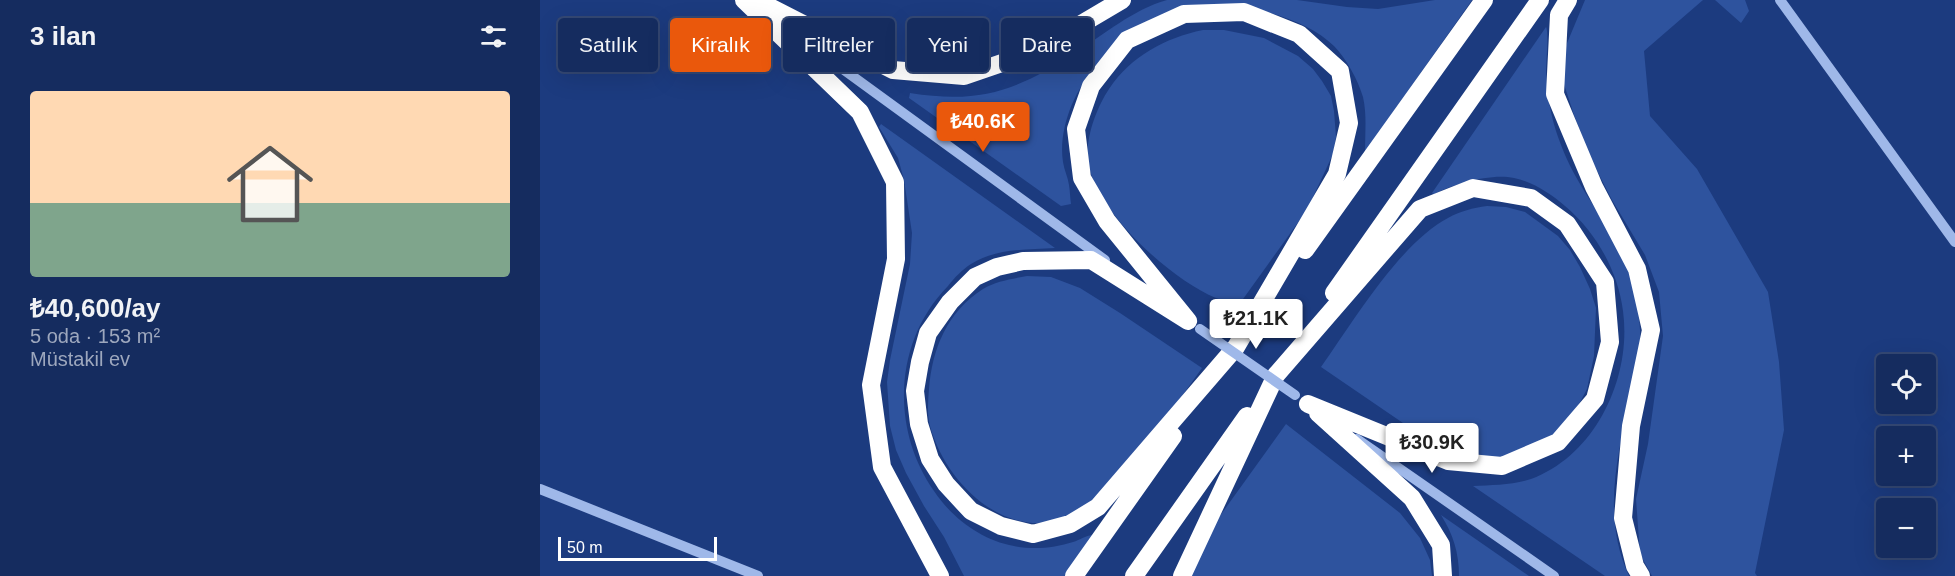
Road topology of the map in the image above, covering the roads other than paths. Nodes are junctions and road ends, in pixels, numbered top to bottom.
1 (746, 0) edge
2 (756, 0) edge
3 (1122, 0) edge
4 (1484, 0) edge
5 (1540, 0) edge
6 (1568, 0) edge
7 (1780, 0) edge
8 (1955, 242) edge
9 (1194, 325) junction
10 (1236, 346) junction
11 (1276, 375) junction
12 (1301, 400) junction
13 (540, 489) edge
14 (758, 576) edge
15 (940, 576) edge
16 (1074, 576) edge
17 (1134, 576) edge
18 (1182, 576) edge
19 (1443, 576) edge
20 (1554, 576) edge
21 (1641, 576) edge

1 - 9 street
1 - 15 highway
2 - 3 highway
4 - 10 highway
5 - 11 highway
6 - 21 highway
7 - 8 street
9 - 10 highway
9 - 10 highway
9 - 12 street, bridge
10 - 16 highway
11 - 12 highway
11 - 17 highway
11 - 18 highway
12 - 19 highway
12 - 20 street
13 - 14 street

